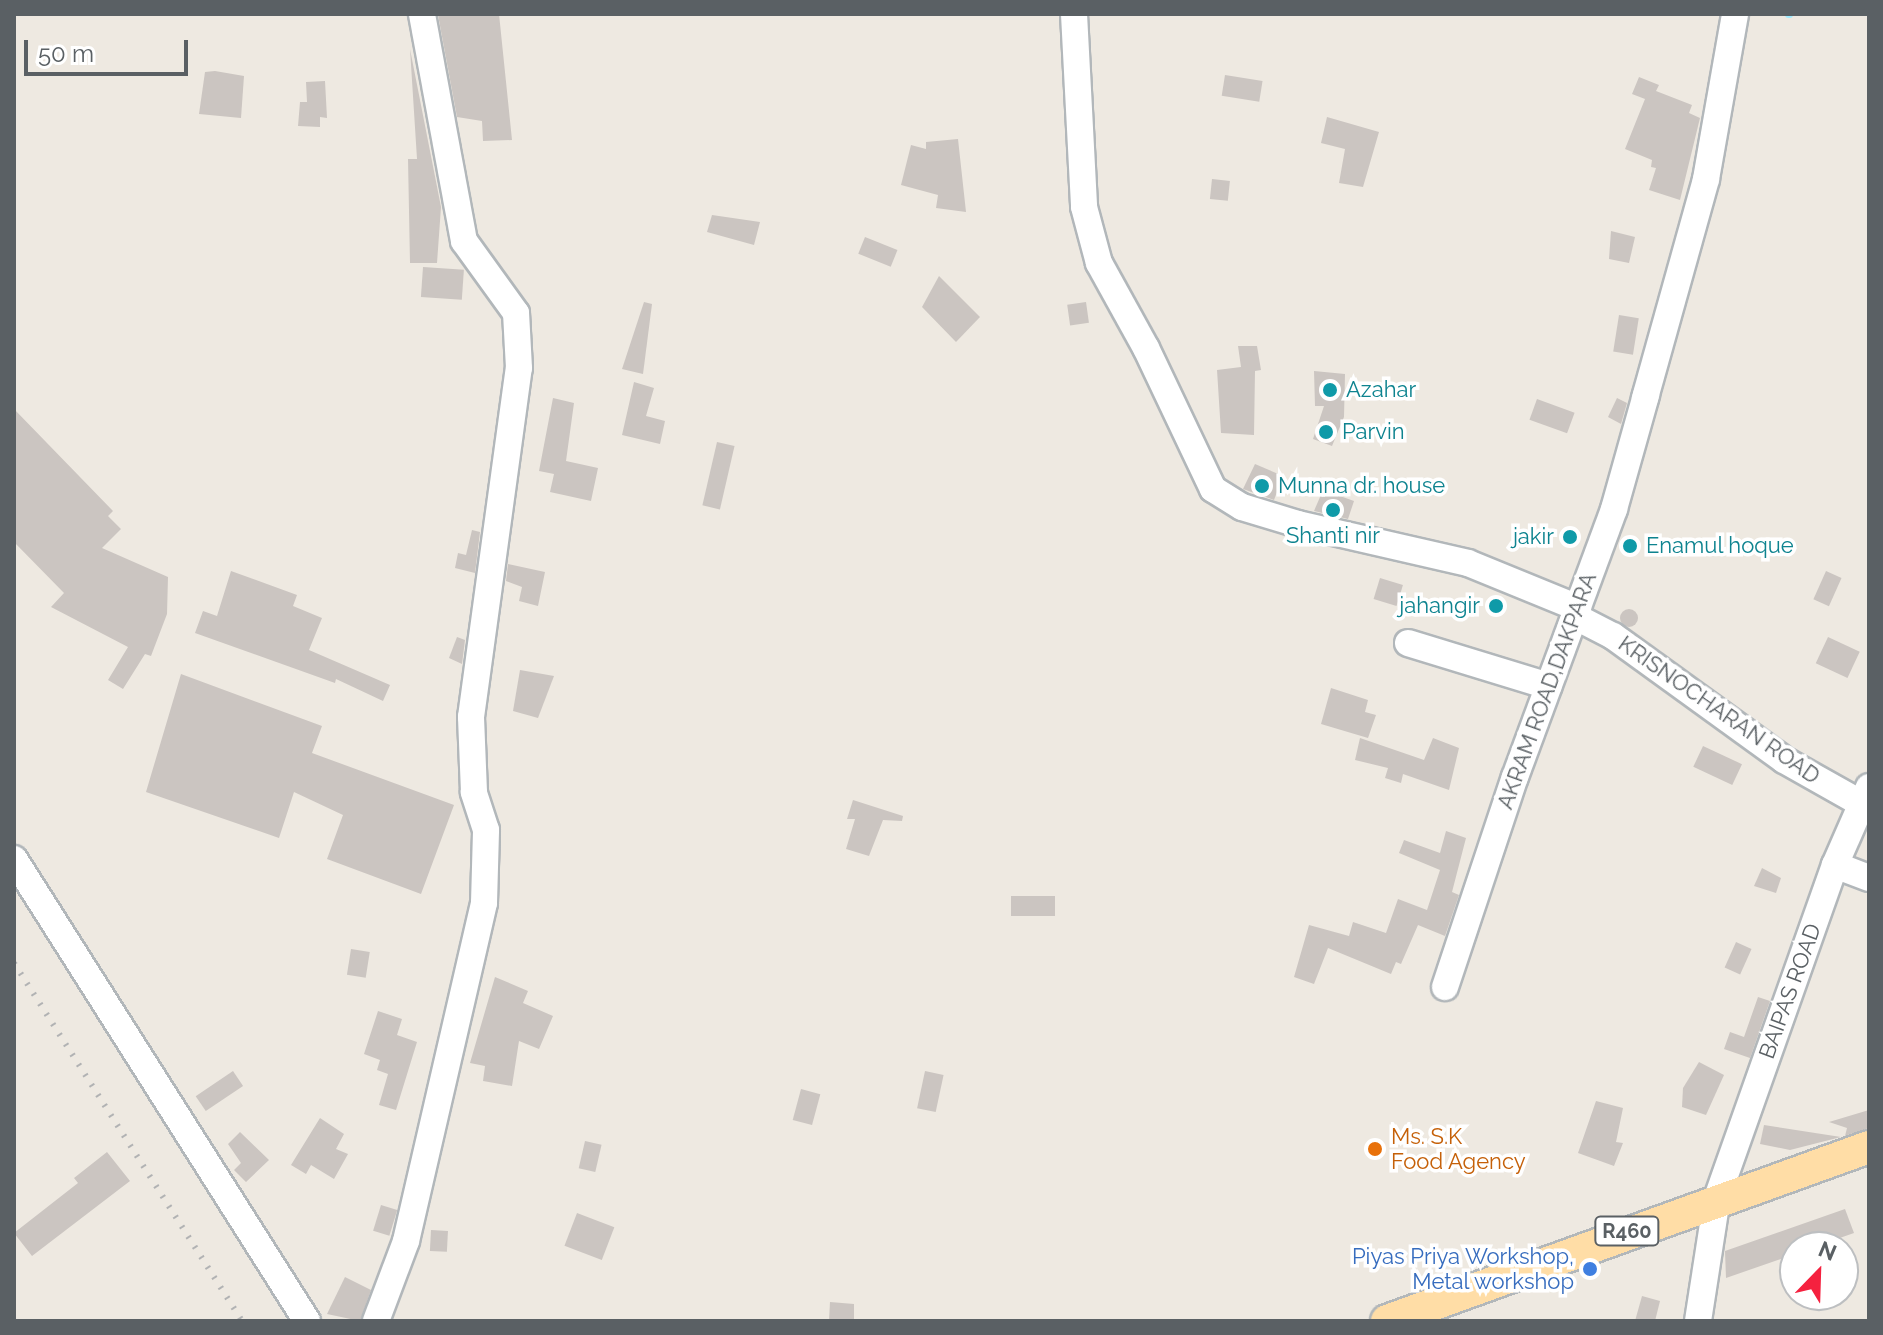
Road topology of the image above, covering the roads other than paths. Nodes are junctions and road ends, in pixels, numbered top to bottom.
1 (422, 14) edge
2 (1074, 14) edge
3 (1735, 14) edge
4 (1577, 613) junction
5 (1408, 643) dead end
6 (1549, 686) junction
7 (1866, 796) edge
8 (14, 859) edge
9 (1835, 865) junction
10 (1869, 878) edge
11 (1445, 987) dead end
12 (1869, 1147) edge
13 (1717, 1198) junction
14 (307, 1321) edge
15 (376, 1321) edge
16 (1387, 1321) edge
17 (1698, 1321) edge

1 - 15 street
2 - 4 street, KRISNOCHARAN ROAD
3 - 4 street, AKRAM ROAD,DAKPARA
4 - 6 street, AKRAM ROAD,DAKPARA
4 - 7 street, KRISNOCHARAN ROAD
5 - 6 street
6 - 11 street, AKRAM ROAD,DAKPARA
7 - 9 street, BAIPAS ROAD
8 - 14 street
9 - 10 street
9 - 13 street, BAIPAS ROAD
12 - 13 main road, R460
13 - 16 main road, R460
13 - 17 street, BAIPAS ROAD

